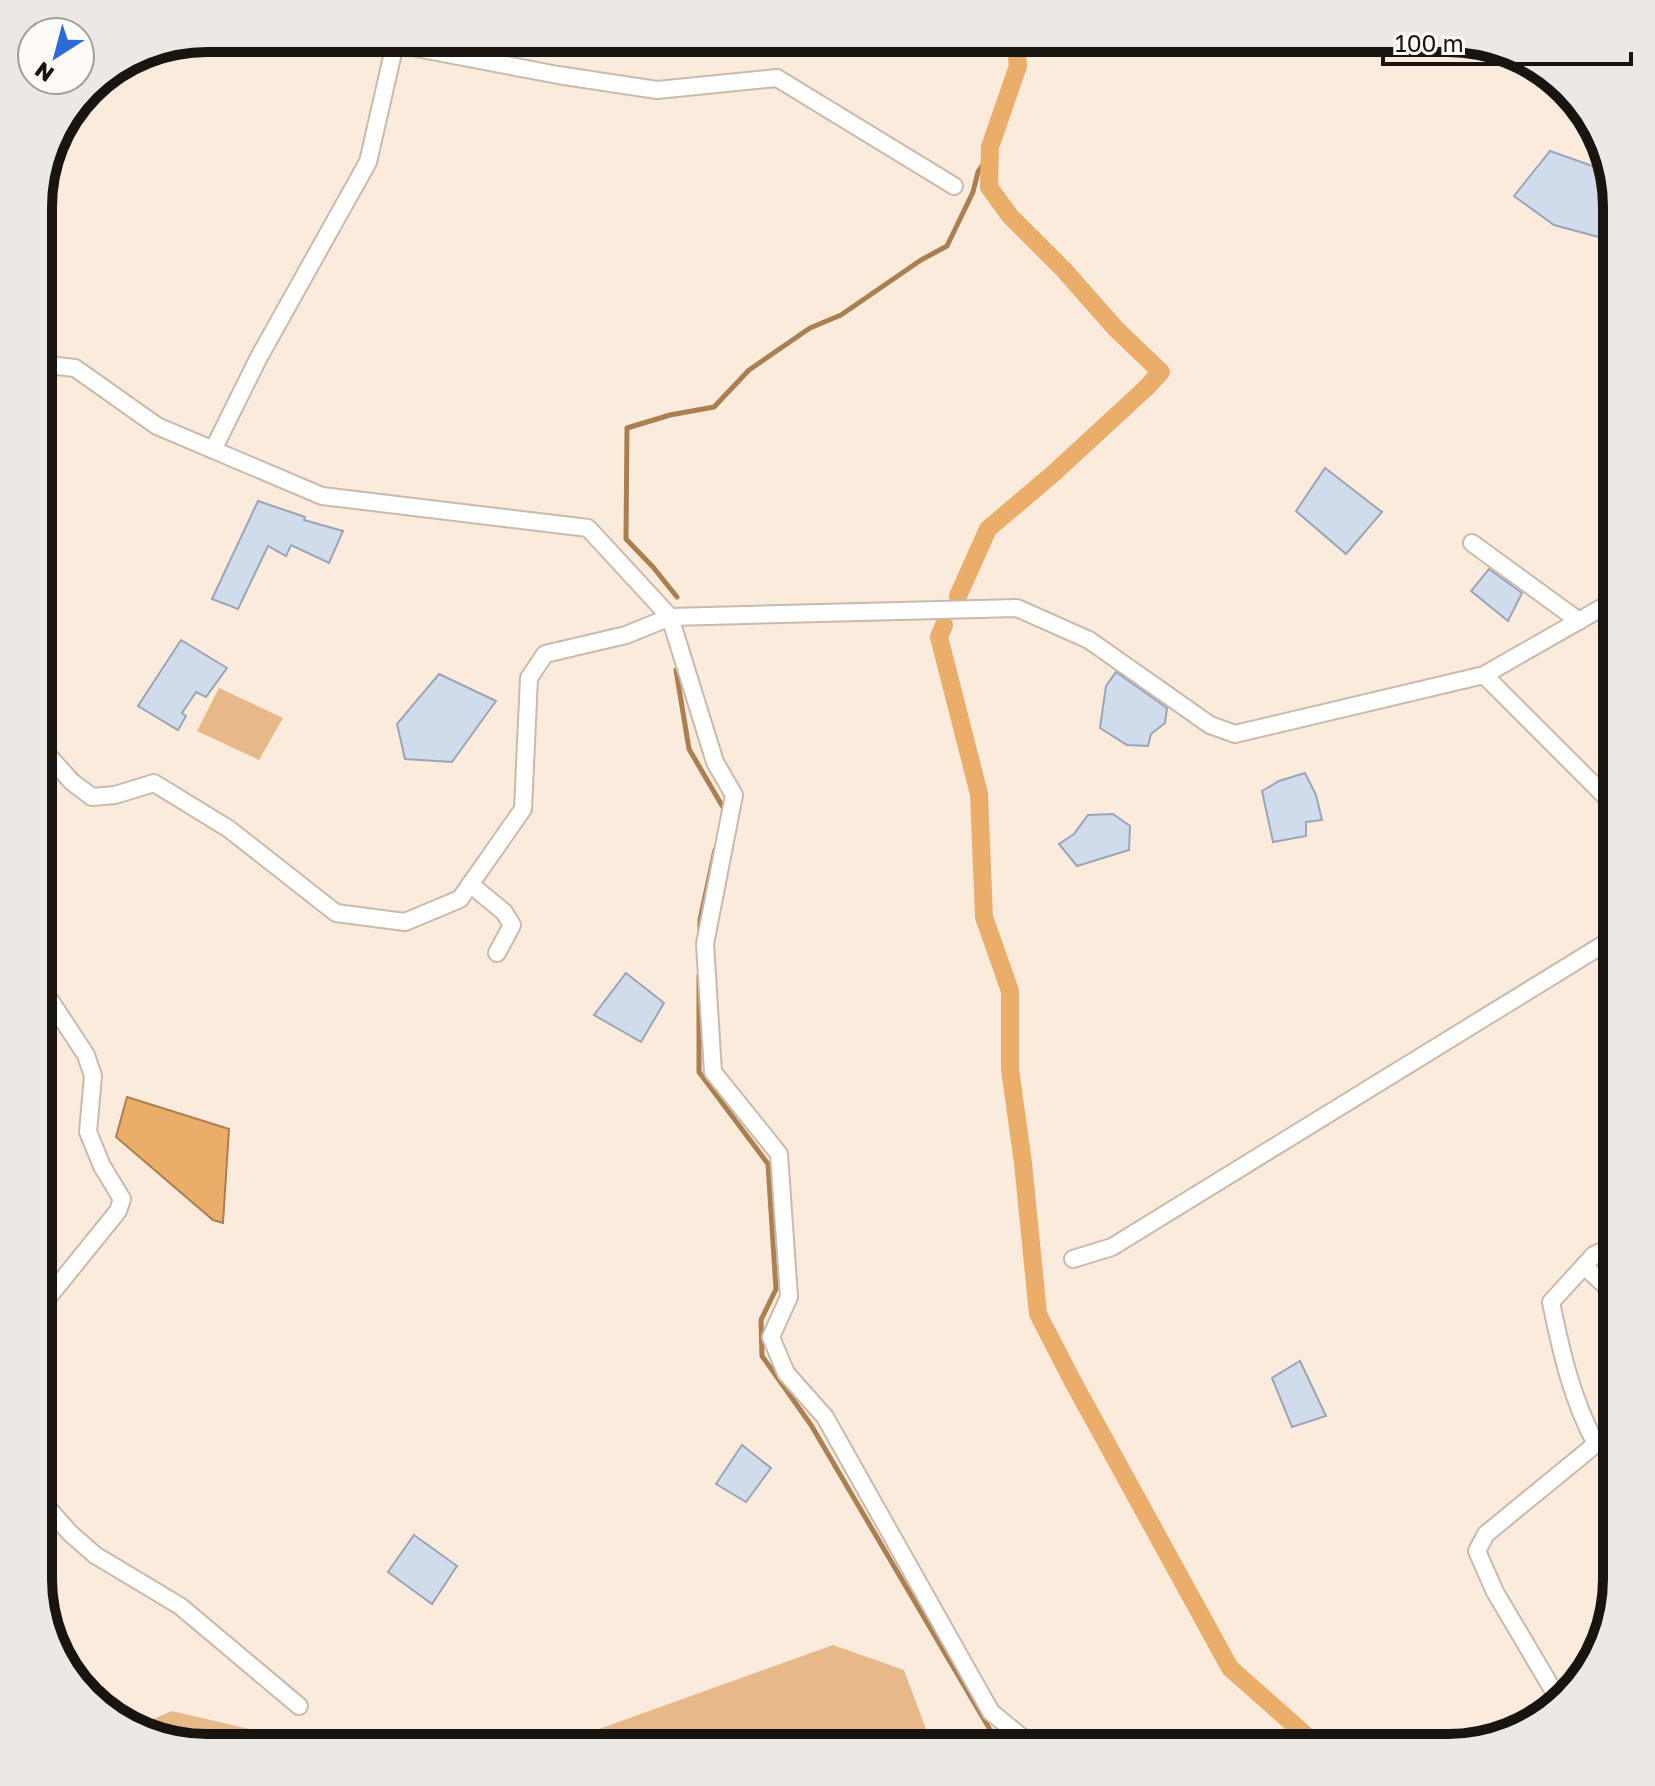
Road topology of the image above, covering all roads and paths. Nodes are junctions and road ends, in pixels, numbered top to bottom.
1 (389, 52) edge
2 (445, 52) edge
3 (954, 186) dead end
4 (52, 366) edge
5 (213, 450) junction
6 (1472, 543) dead end
7 (1603, 607) edge
8 (670, 617) junction
9 (1579, 621) junction
10 (1484, 675) junction
11 (52, 760) edge
12 (1603, 794) edge
13 (470, 884) junction
14 (1603, 945) edge
15 (497, 953) dead end
16 (52, 1003) edge
17 (1603, 1251) edge
18 (1073, 1259) dead end
19 (1584, 1266) junction
20 (1603, 1283) edge
21 (52, 1293) edge
22 (52, 1513) edge
23 (1554, 1692) edge
24 (299, 1706) dead end
25 (1018, 1734) edge

1 - 5 street
2 - 3 street
4 - 5 street
5 - 8 street
6 - 9 street
7 - 9 street
8 - 10 street
8 - 13 street
8 - 25 street
9 - 10 street
10 - 12 street
11 - 13 street
13 - 15 street
14 - 18 street
16 - 21 street
17 - 19 street
19 - 20 street
19 - 23 street
22 - 24 street

